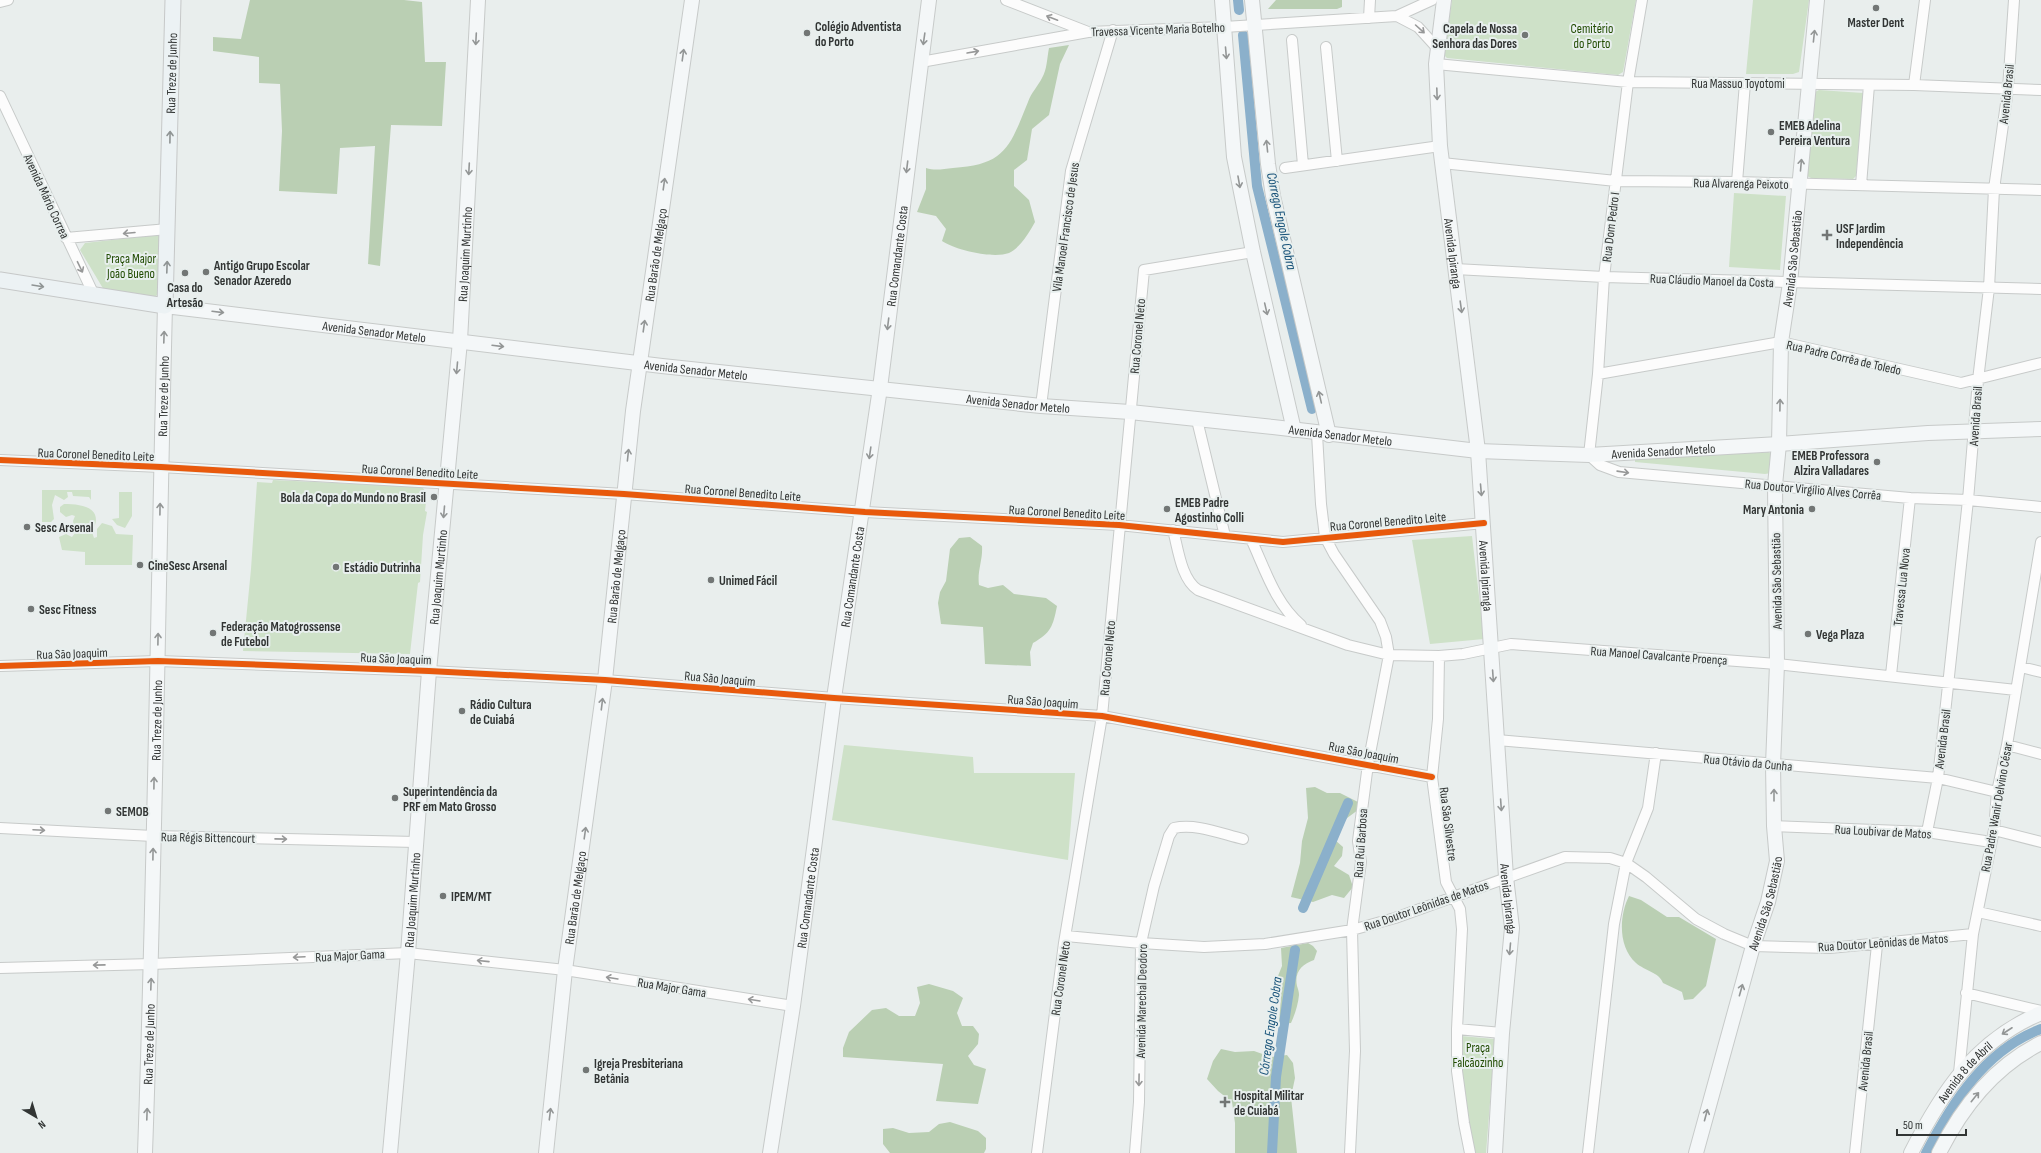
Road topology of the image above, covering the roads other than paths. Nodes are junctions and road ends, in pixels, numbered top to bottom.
1 (8, 0) edge
2 (173, 0) edge
3 (478, 0) edge
4 (692, 0) edge
5 (930, 0) edge
6 (1006, 0) edge
7 (1222, 0) edge
8 (1252, 0) edge
9 (1370, 0) edge
10 (1432, 0) edge
11 (1444, 0) edge
12 (1642, 0) edge
13 (1818, 0) edge
14 (1925, 0) edge
15 (2014, 0) edge
16 (0, 2) edge
17 (1397, 16) junction
18 (1369, 18) junction
19 (1255, 25) junction
20 (1224, 27) junction
21 (1113, 30) junction
22 (1088, 32) junction
23 (1292, 40) dead end
24 (1326, 47) dead end
25 (1438, 49) junction
26 (921, 62) junction
27 (1436, 64) junction
28 (1628, 82) junction
29 (1744, 83) junction
30 (1808, 84) junction
31 (1869, 85) junction
32 (1914, 85) junction
33 (2008, 89) junction
34 (2041, 90) edge
35 (0, 96) edge
36 (1440, 146) junction
37 (1337, 161) junction
38 (1442, 163) junction
39 (1303, 165) junction
40 (1285, 168) dead end
41 (1616, 181) junction
42 (1737, 182) junction
43 (1799, 184) junction
44 (1860, 185) junction
45 (1994, 189) junction
46 (2041, 190) edge
47 (168, 230) junction
48 (66, 238) junction
49 (1253, 252) junction
50 (1455, 269) junction
51 (1604, 277) junction
52 (0, 280) edge
53 (1790, 283) junction
54 (1989, 288) junction
55 (2041, 289) edge
56 (94, 295) junction
57 (165, 306) junction
58 (460, 341) junction
59 (1781, 342) junction
60 (639, 362) junction
61 (2041, 363) edge
62 (1598, 374) junction
63 (1978, 380) junction
64 (880, 388) junction
65 (1041, 406) junction
66 (1130, 412) junction
67 (1197, 420) junction
68 (2041, 429) edge
69 (1294, 430) junction
70 (1974, 431) junction
71 (1323, 434) junction
72 (1779, 444) junction
73 (1478, 451) junction
74 (1589, 455) junction
75 (0, 460) edge
76 (161, 467) junction
77 (447, 484) junction
78 (1775, 485) junction
79 (624, 494) junction
80 (1910, 498) junction
81 (1968, 500) junction
82 (2041, 507) edge
83 (861, 512) junction
84 (1484, 523) junction
85 (1119, 526) junction
86 (1173, 530) junction
87 (1225, 536) junction
88 (1325, 537) junction
89 (1251, 539) junction
90 (2041, 542) edge
91 (2038, 583) edge
92 (1306, 628) junction
93 (1491, 648) junction
94 (1389, 656) junction
95 (1439, 656) junction
96 (158, 661) junction
97 (1777, 664) junction
98 (0, 666) edge
99 (2021, 667) junction
100 (429, 671) junction
101 (2041, 672) edge
102 (1891, 675) junction
103 (605, 680) junction
104 (1949, 682) junction
105 (2016, 690) junction
106 (834, 698) junction
107 (1102, 716) junction
108 (1497, 740) junction
109 (2007, 744) junction
110 (1656, 753) junction
111 (2041, 754) edge
112 (1368, 764) junction
113 (1773, 764) junction
114 (1432, 777) junction
115 (1938, 778) junction
116 (1997, 792) junction
117 (1774, 826) junction
118 (0, 828) edge
119 (1994, 830) junction
120 (1927, 832) junction
121 (153, 836) junction
122 (1243, 839) dead end
123 (416, 842) junction
124 (1991, 842) junction
125 (2041, 842) edge
126 (1626, 863) junction
127 (1506, 877) junction
128 (1453, 896) junction
129 (1978, 912) junction
130 (2041, 926) edge
131 (1352, 930) junction
132 (1973, 934) junction
133 (1066, 936) junction
134 (1141, 943) junction
135 (1877, 945) junction
136 (1754, 946) junction
137 (408, 952) junction
138 (152, 964) junction
139 (0, 968) edge
140 (565, 970) junction
141 (1966, 993) junction
142 (793, 1006) junction
143 (2041, 1012) edge
144 (1457, 1029) junction
145 (1502, 1033) junction
146 (2041, 1043) edge
147 (1959, 1073) junction
148 (1942, 1152) edge
149 (145, 1153) edge
150 (390, 1153) edge
151 (546, 1153) edge
152 (770, 1153) edge
153 (1037, 1153) edge
154 (1135, 1153) edge
155 (1350, 1153) edge
156 (1470, 1153) edge
157 (1495, 1153) edge
158 (1588, 1153) edge
159 (1696, 1153) edge
160 (1855, 1153) edge
161 (1911, 1153) edge

1 - 16 street
47 -> 2 main road, Rua Treze de Junho
3 -> 58 street, Rua Joaquim Murtinho
60 -> 4 street, Rua Barão de Melgaço
5 -> 26 street, Rua Comandante Costa
22 -> 6 street
7 - 20 street
8 - 19 street
9 - 18 street
10 - 17 street, Travessa Vicente Maria Botelho
11 - 25 street, Avenida Ipiranga
12 - 28 street, Rua Dom Pedro I
30 -> 13 street, Avenida São Sebastião
14 - 32 street
15 - 33 street, Avenida Brasil
17 - 18 street, Travessa Vicente Maria Botelho
17 -> 25 street
18 - 19 street, Travessa Vicente Maria Botelho
19 - 20 street, Travessa Vicente Maria Botelho
71 -> 19 street
20 - 21 street, Travessa Vicente Maria Botelho
20 -> 49 street
21 - 22 street, Travessa Vicente Maria Botelho
21 - 65 street, Vila Manoel Francisco de Jesus
26 -> 22 street, Travessa Vicente Maria Botelho
23 - 39 street
24 - 37 street
25 - 27 street, Avenida Ipiranga
26 -> 64 street, Rua Comandante Costa
27 - 28 street, Rua Massuo Toyotomi
27 -> 36 street, Avenida Ipiranga
28 - 29 street, Rua Massuo Toyotomi
28 - 41 street, Rua Dom Pedro I
29 - 30 street, Rua Massuo Toyotomi
29 - 42 street
30 - 31 street, Rua Massuo Toyotomi
43 -> 30 street, Avenida São Sebastião
31 - 32 street, Rua Massuo Toyotomi
31 - 44 street
32 - 33 street, Rua Massuo Toyotomi
33 - 34 street, Rua Massuo Toyotomi
33 - 45 street, Avenida Brasil
35 - 48 street, Avenida Mário Correa
36 - 37 street
36 - 38 street, Avenida Ipiranga
37 - 39 street
38 - 41 street, Rua Alvarenga Peixoto
38 - 50 street, Avenida Ipiranga
39 - 40 street
41 - 42 street, Rua Alvarenga Peixoto
41 - 51 street, Rua Dom Pedro I
42 - 43 street, Rua Alvarenga Peixoto
43 - 44 street, Rua Alvarenga Peixoto
43 - 53 street, Avenida São Sebastião
44 - 45 street, Rua Alvarenga Peixoto
45 - 46 street, Rua Alvarenga Peixoto
45 - 54 street, Avenida Brasil
47 -> 48 street
57 -> 47 main road, Rua Treze de Junho
48 -> 56 street, Avenida Mário Correa
49 - 66 street, Rua Coronel Neto
49 -> 69 street
50 - 51 street, Rua Cláudio Manoel da Costa
50 -> 73 street, Avenida Ipiranga
51 - 53 street, Rua Cláudio Manoel da Costa
51 - 62 street, Rua Dom Pedro I
52 -> 56 main road, Avenida Senador Metelo
53 - 54 street, Rua Cláudio Manoel da Costa
53 - 59 street, Avenida São Sebastião
54 - 55 street, Rua Cláudio Manoel da Costa
54 - 63 street, Avenida Brasil
56 - 57 main road, Avenida Senador Metelo
57 -> 58 street, Avenida Senador Metelo
76 -> 57 street, Rua Treze de Junho
58 -> 60 street, Avenida Senador Metelo
58 -> 77 street, Rua Joaquim Murtinho
59 - 62 street, Rua Padre Corrêa de Toledo
59 - 63 street, Rua Padre Corrêa de Toledo
72 -> 59 street, Avenida São Sebastião
60 - 64 street, Avenida Senador Metelo
79 -> 60 street, Rua Barão de Melgaço
61 - 63 street, Rua Padre Corrêa de Toledo
62 - 74 street, Rua Dom Pedro I
63 - 70 street, Avenida Brasil
64 - 65 street, Avenida Senador Metelo
64 -> 83 street, Rua Comandante Costa
65 - 66 street, Avenida Senador Metelo
66 - 67 street, Avenida Senador Metelo
66 - 85 street, Rua Coronel Neto
67 - 69 street, Avenida Senador Metelo
67 - 87 street
68 - 70 street, Avenida Senador Metelo
69 - 71 street, Avenida Senador Metelo
70 - 72 street, Avenida Senador Metelo
70 - 81 street, Avenida Brasil
71 - 73 street, Avenida Senador Metelo
71 - 88 street, Rua Rui Barbosa
72 - 74 street, Avenida Senador Metelo
72 - 78 street, Avenida São Sebastião
73 - 74 street, Avenida Senador Metelo
73 -> 84 street, Avenida Ipiranga
74 -> 78 street, Rua Doutor Virgílio Alves Corrêa
75 - 76 street, Rua Coronel Benedito Leite
76 - 77 street, Rua Coronel Benedito Leite
96 -> 76 street, Rua Treze de Junho
77 - 79 street, Rua Coronel Benedito Leite
77 -> 100 street, Rua Joaquim Murtinho
78 - 80 street, Rua Doutor Virgílio Alves Corrêa
78 - 97 street, Avenida São Sebastião
79 - 83 street, Rua Coronel Benedito Leite
79 - 103 street, Rua Barão de Melgaço
80 - 81 street, Rua Doutor Virgílio Alves Corrêa
80 - 102 street, Travessa Lua Nova
81 - 82 street, Rua Doutor Virgílio Alves Corrêa
81 - 104 street, Avenida Brasil
83 - 85 street, Rua Coronel Benedito Leite
83 - 106 street, Rua Comandante Costa
84 - 88 street, Rua Coronel Benedito Leite
84 - 93 street, Avenida Ipiranga
85 - 86 street, Rua Coronel Benedito Leite
85 - 107 street, Rua Coronel Neto
86 - 87 street, Rua Coronel Benedito Leite
86 - 92 street, Rua Manoel Cavalcante Proença
87 - 89 street, Rua Coronel Benedito Leite
88 - 89 street, Rua Coronel Benedito Leite
88 - 94 street, Rua Rui Barbosa
89 - 92 street, Rua Manoel Cavalcante Proença
90 - 91 street, Rua Padre Wanir Delvino César
91 - 99 street, Rua Padre Wanir Delvino César
92 - 94 street, Rua Manoel Cavalcante Proença
93 - 95 street, Rua Manoel Cavalcante Proença
93 - 97 street, Rua Manoel Cavalcante Proença
93 -> 108 street, Avenida Ipiranga
94 - 95 street, Rua Manoel Cavalcante Proença
94 - 112 street, Rua Rui Barbosa
95 - 114 street, Rua São Silvestre
96 - 98 street, Rua São Joaquim
96 - 100 street, Rua São Joaquim
121 -> 96 street, Rua Treze de Junho
97 - 102 street, Rua Manoel Cavalcante Proença
97 - 113 street, Avenida São Sebastião
99 - 101 street
99 - 105 street, Rua Padre Wanir Delvino César
100 - 103 street, Rua São Joaquim
100 - 123 street, Rua Joaquim Murtinho
102 - 104 street, Rua Manoel Cavalcante Proença
103 - 106 street, Rua São Joaquim
140 -> 103 street, Rua Barão de Melgaço
104 - 105 street, Rua Manoel Cavalcante Proença
104 - 115 street, Avenida Brasil
105 - 109 street, Rua Padre Wanir Delvino César
106 - 107 street, Rua São Joaquim
106 - 142 street, Rua Comandante Costa
107 - 112 street, Rua São Joaquim
107 - 133 street, Rua Coronel Neto
108 - 110 street, Rua Otávio da Cunha
108 -> 127 street, Avenida Ipiranga
109 - 111 street
109 - 116 street, Rua Padre Wanir Delvino César
110 - 113 street, Rua Otávio da Cunha
110 - 126 street
112 - 114 street, Rua São Joaquim
112 - 131 street, Rua Rui Barbosa
113 - 115 street, Rua Otávio da Cunha
117 -> 113 street, Avenida São Sebastião
114 - 128 street, Rua São Silvestre
115 - 116 street, Rua Otávio da Cunha
115 - 120 street, Avenida Brasil
116 - 119 street, Rua Padre Wanir Delvino César
117 - 120 street, Rua Loubivar de Matos
117 - 136 street, Avenida São Sebastião
118 -> 121 street, Rua Régis Bittencourt
119 - 124 street, Rua Padre Wanir Delvino César
119 - 125 street
120 - 124 street, Rua Loubivar de Matos
121 -> 123 street, Rua Régis Bittencourt
138 -> 121 street, Rua Treze de Junho
122 - 134 street, Avenida Marechal Deodoro
123 - 137 street, Rua Joaquim Murtinho
124 - 129 street, Rua Padre Wanir Delvino César
126 - 127 street, Rua Doutor Leônidas de Matos
126 - 136 street, Rua Doutor Leônidas de Matos
126 - 158 street
127 - 128 street, Rua Doutor Leônidas de Matos
127 -> 145 street, Avenida Ipiranga
128 - 131 street, Rua Doutor Leônidas de Matos
128 - 144 street, Rua São Silvestre
129 - 130 street
129 - 132 street, Rua Padre Wanir Delvino César
131 - 134 street, Rua Doutor Leônidas de Matos
131 - 155 street, Rua Rui Barbosa
132 - 135 street, Rua Doutor Leônidas de Matos
132 - 141 street, Rua Padre Wanir Delvino César
133 - 134 street, Rua Doutor Leônidas de Matos
133 - 153 street, Rua Coronel Neto
134 -> 154 street, Avenida Marechal Deodoro
135 - 136 street, Rua Doutor Leônidas de Matos
135 - 160 street, Avenida Brasil
159 -> 136 street, Avenida São Sebastião
137 -> 138 street, Rua Major Gama
140 -> 137 street, Rua Major Gama
137 - 150 street, Rua Joaquim Murtinho
138 -> 139 street, Rua Major Gama
149 -> 138 street, Rua Treze de Junho
142 -> 140 street, Rua Major Gama
151 -> 140 street, Rua Barão de Melgaço
141 - 143 street
141 - 147 street, Rua Padre Wanir Delvino César
142 - 152 street, Rua Comandante Costa
143 -> 147 street, Avenida 8 de Abril
144 - 145 street
144 - 156 street, Rua São Silvestre
145 - 157 street, Avenida Ipiranga
148 -> 146 street, Avenida 8 de Abril
147 - 161 street, Avenida 8 de Abril

